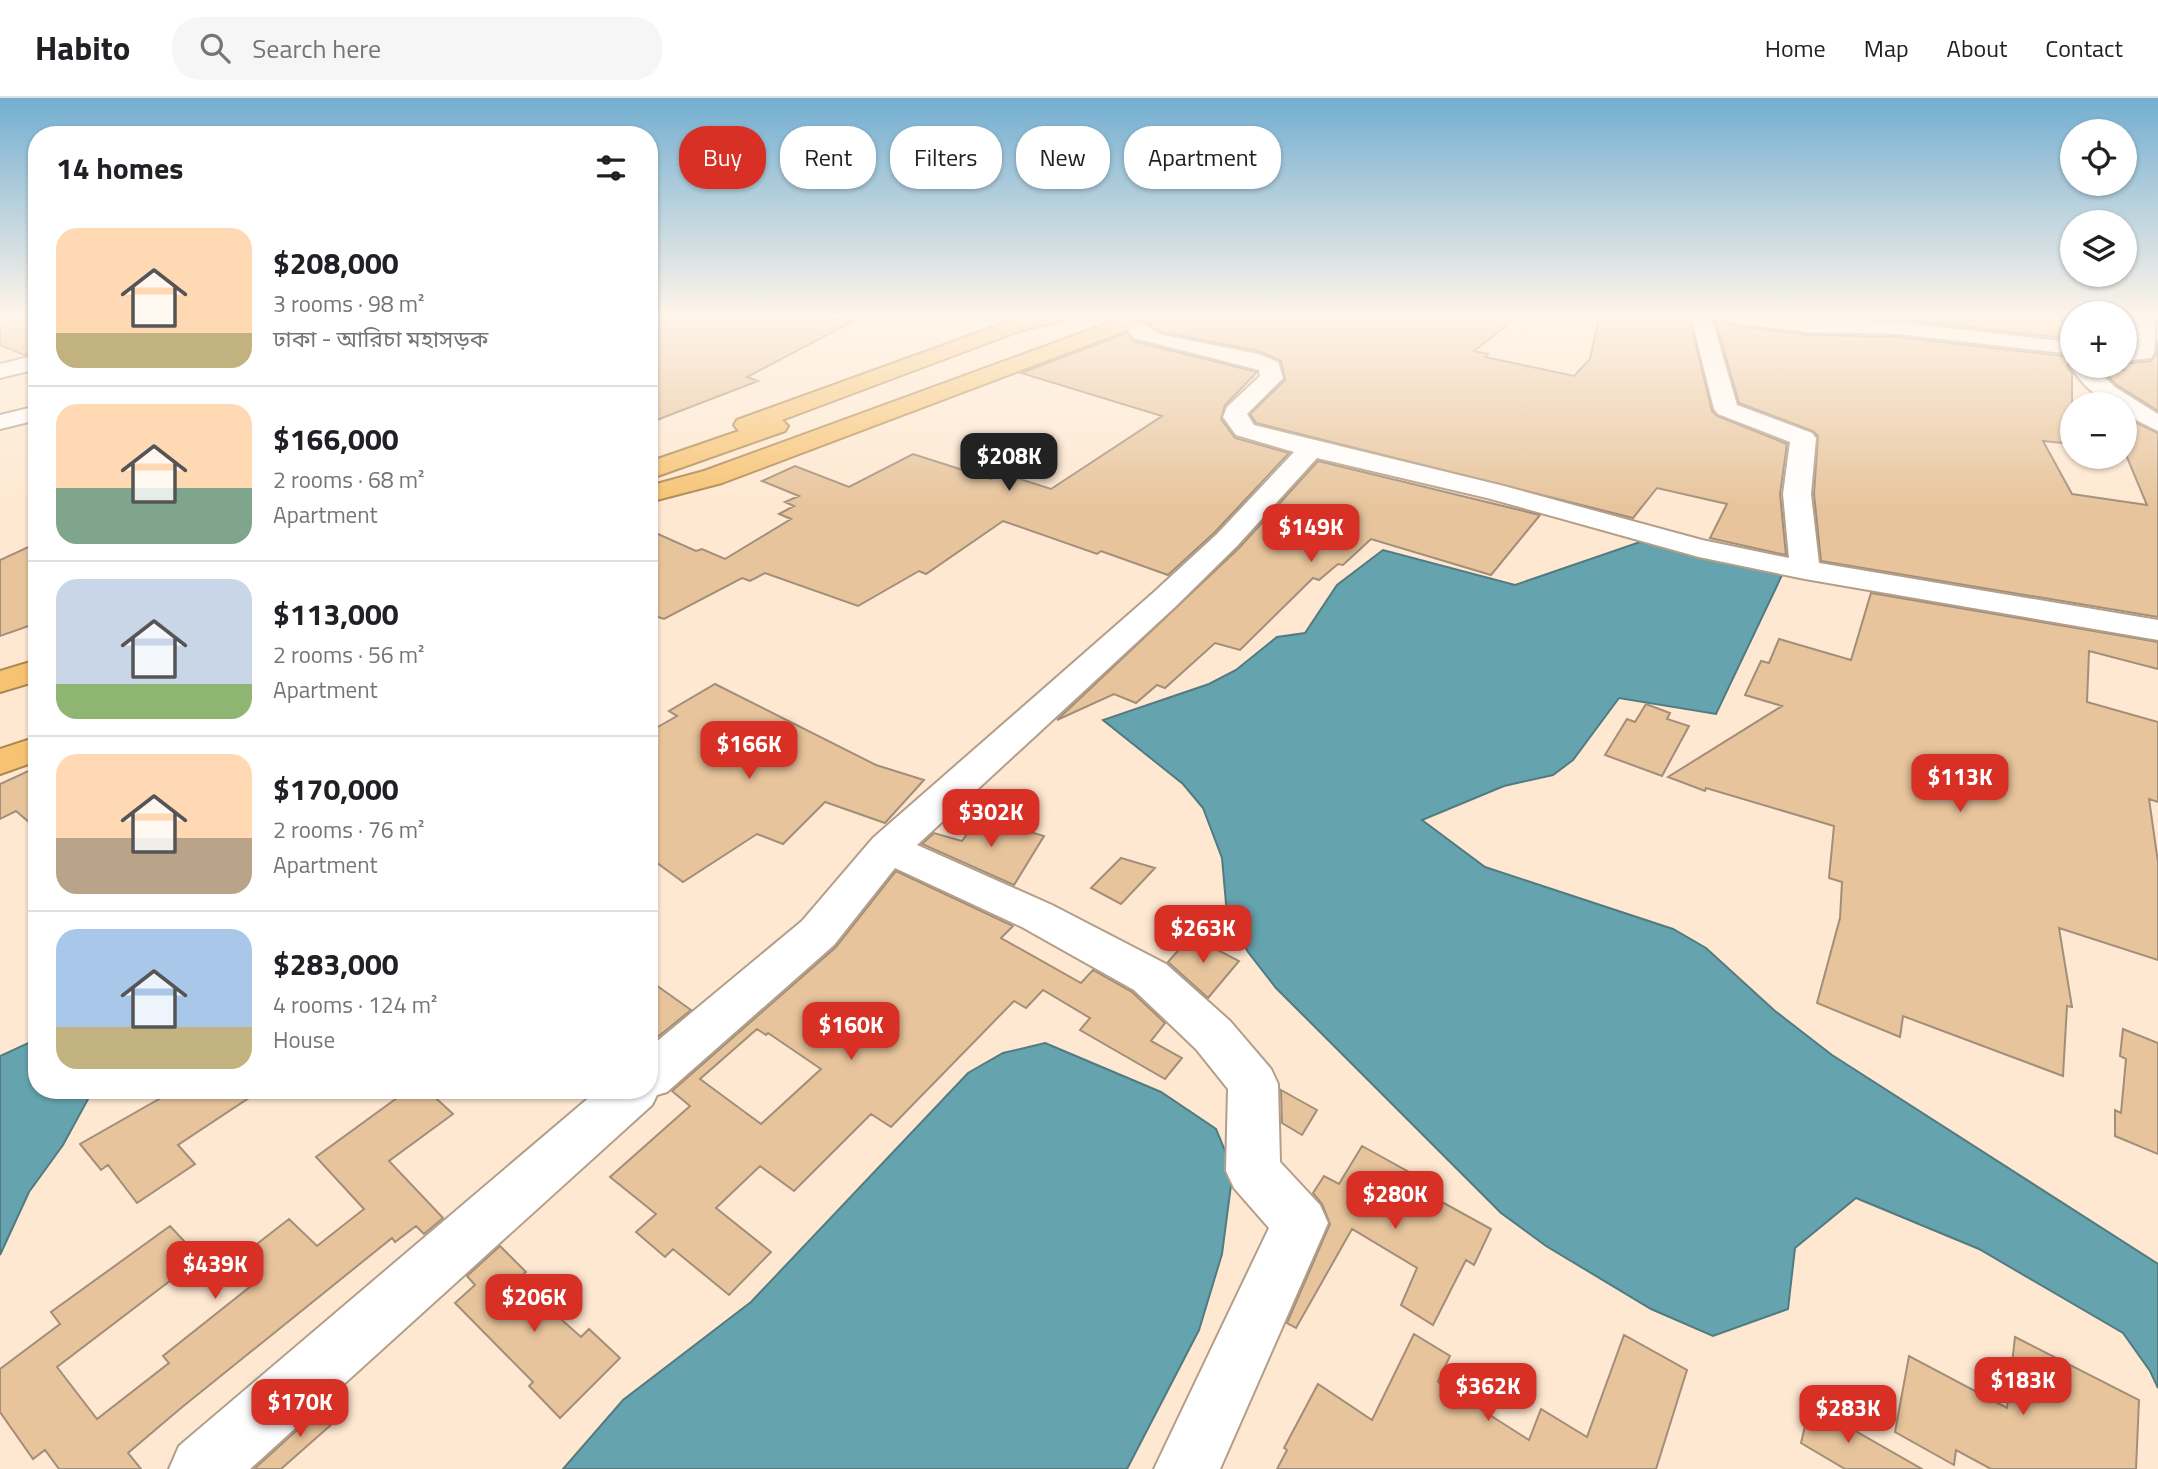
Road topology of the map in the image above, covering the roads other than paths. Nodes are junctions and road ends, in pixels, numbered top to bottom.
1 (868, 380) edge
2 (907, 380) edge
3 (969, 380) edge
4 (1270, 380) edge
5 (1718, 380) edge
6 (2094, 380) edge
7 (28, 415) edge
8 (0, 422) edge
9 (2158, 425) edge
10 (1311, 449) junction
11 (658, 458) edge
12 (658, 468) edge
13 (658, 490) edge
14 (1805, 570) junction
15 (2158, 630) edge
16 (28, 673) edge
17 (0, 682) edge
18 (28, 751) edge
19 (0, 762) edge
20 (888, 848) junction
21 (658, 1069) edge
22 (624, 1099) edge
23 (202, 1469) edge
24 (1187, 1469) edge

1 - 11 highway
2 - 12 highway
3 - 13 highway
4 - 10 street
5 - 14 street
6 - 9 street
7 - 8 street
10 - 14 street
10 - 20 street
14 - 15 street
16 - 17 highway
18 - 19 highway
20 - 21 street
20 - 24 street
22 - 23 street

